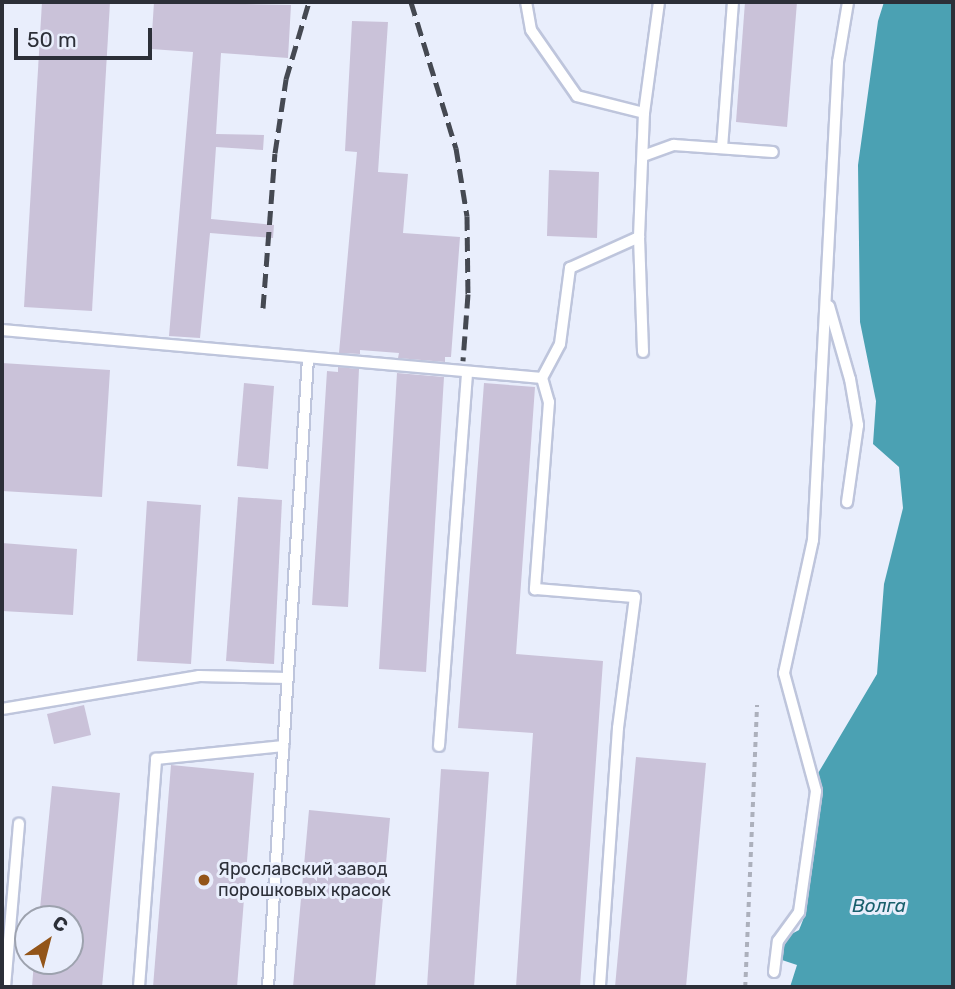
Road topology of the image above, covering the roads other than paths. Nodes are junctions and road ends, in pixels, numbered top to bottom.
1 (526, 2) edge
2 (659, 2) edge
3 (733, 2) edge
4 (848, 2) edge
5 (644, 113) junction
6 (722, 148) junction
7 (773, 152) dead end
8 (643, 156) junction
9 (639, 237) junction
10 (827, 299) junction
11 (2, 330) edge
12 (643, 352) dead end
13 (307, 359) junction
14 (467, 372) junction
15 (541, 378) junction
16 (847, 502) dead end
17 (288, 678) junction
18 (2, 709) edge
19 (283, 746) junction
20 (439, 746) dead end
21 (19, 824) dead end
22 (774, 972) dead end
23 (5, 987) edge
24 (139, 987) edge
25 (268, 987) edge
26 (600, 987) edge

1 - 5 lane
2 - 5 lane
3 - 6 lane
4 - 10 lane
5 - 8 lane
6 - 7 lane
6 - 8 lane
8 - 9 lane
9 - 12 lane
9 - 15 lane
10 - 16 lane
10 - 22 lane
11 - 13 lane
13 - 14 lane
13 - 17 lane
14 - 15 lane
14 - 20 lane
15 - 26 lane
17 - 18 lane
17 - 19 lane
19 - 24 lane
19 - 25 lane
21 - 23 lane

